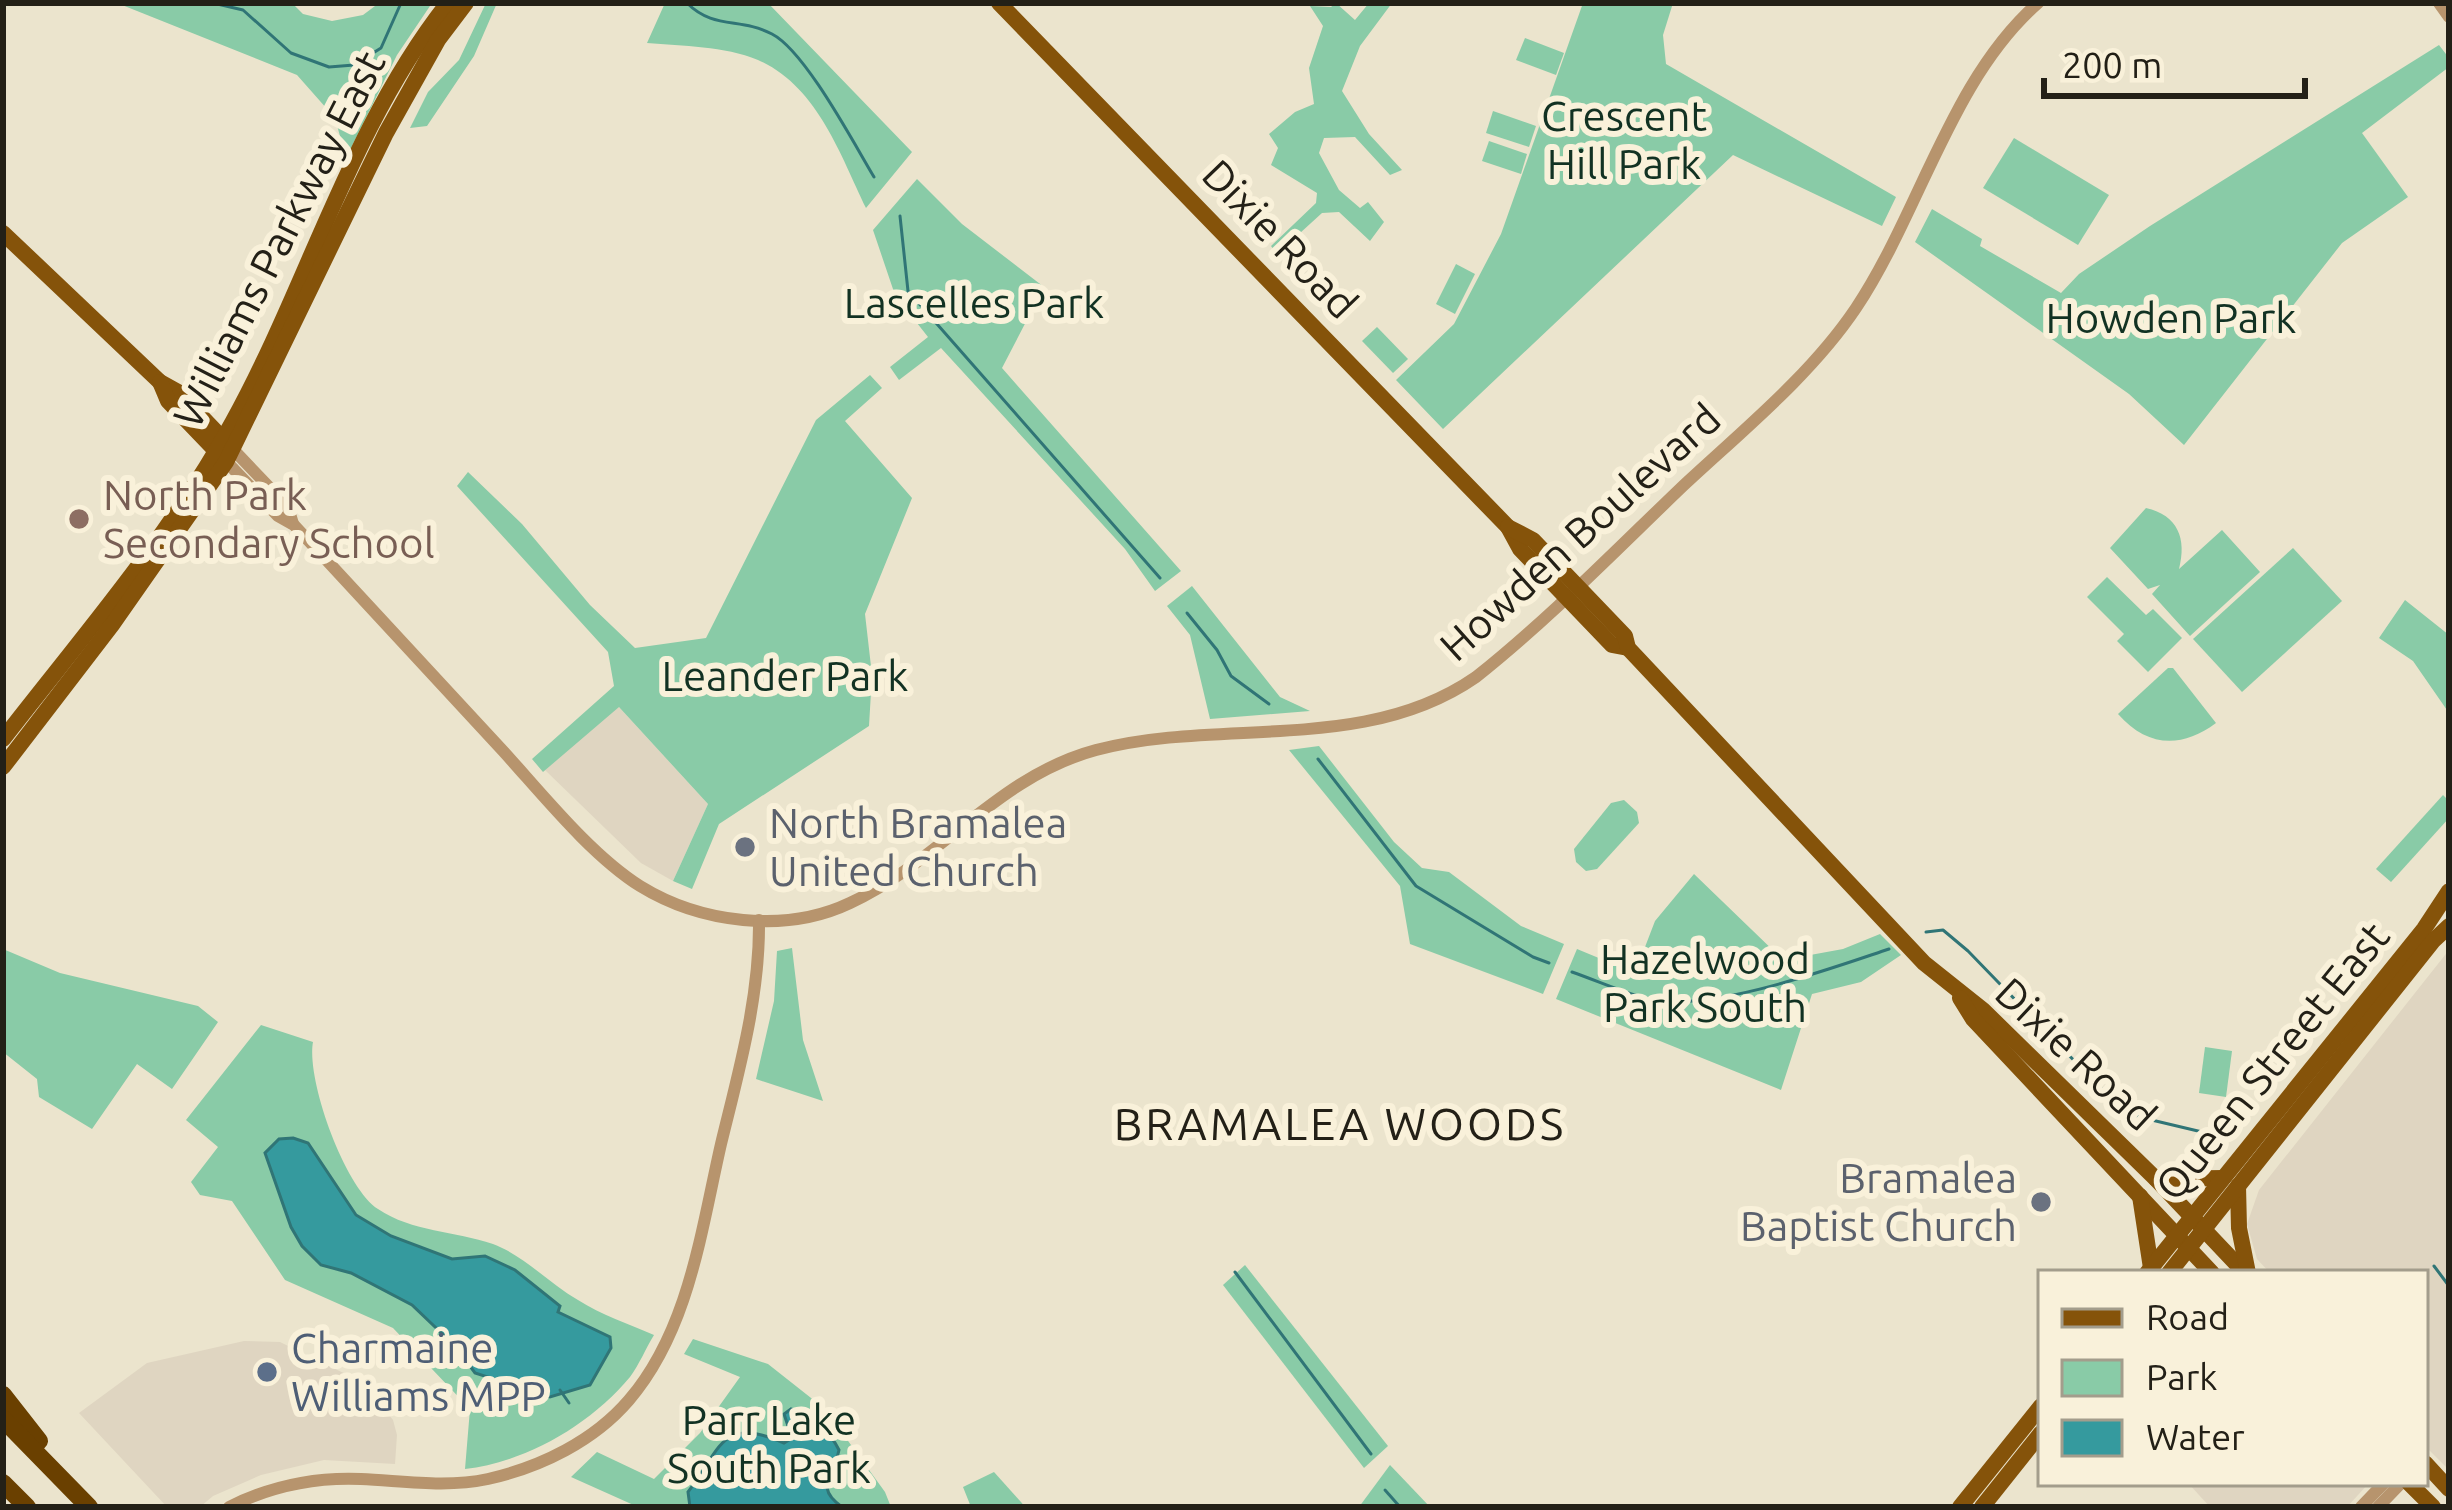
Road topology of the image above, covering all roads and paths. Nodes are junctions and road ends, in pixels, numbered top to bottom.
1 (448, 3) edge
2 (466, 3) edge
3 (999, 3) edge
4 (2038, 3) edge
5 (2439, 3) edge
6 (2449, 16) edge
7 (3, 233) edge
8 (224, 450) junction
9 (1571, 591) junction
10 (3, 740) edge
11 (3, 767) edge
12 (2449, 891) edge
13 (759, 920) junction
14 (2449, 926) edge
15 (1956, 992) junction
16 (2156, 1179) junction
17 (2231, 1182) junction
18 (2140, 1196) junction
19 (2198, 1223) junction
20 (2183, 1242) junction
21 (2156, 1270) edge
22 (2157, 1270) edge
23 (2209, 1270) edge
24 (2244, 1270) edge
25 (2246, 1270) edge
26 (3, 1395) edge
27 (2038, 1410) edge
28 (3, 1419) edge
29 (2038, 1437) edge
30 (2428, 1466) edge
31 (3, 1483) edge
32 (68, 1485) junction
33 (2402, 1486) edge
34 (2408, 1486) edge
35 (2449, 1489) edge
36 (3, 1498) edge
37 (13, 1507) edge
38 (26, 1507) edge
39 (89, 1507) edge
40 (229, 1507) edge
41 (1960, 1507) edge
42 (1982, 1507) edge
43 (2378, 1507) edge
44 (2433, 1507) edge

1 - 8 main road, Williams Parkway East
2 - 8 main road, Williams Parkway East
3 - 9 main road, Dixie Road
4 - 9 street, Howden Boulevard
5 - 6 street
7 - 8 main road
8 - 10 main road, Williams Parkway East
8 - 11 main road, Williams Parkway East
8 - 13 street, Howden Boulevard
9 - 13 street, Howden Boulevard
9 - 15 main road, Dixie Road
12 - 17 main road, Queen Street East
13 - 40 street
14 - 17 main road, Queen Street East
15 - 16 main road, Dixie Road
15 - 18 main road, Dixie Road
16 - 17 main road
16 - 19 main road, Dixie Road
17 - 19 main road, Queen Street East
17 - 25 main road
18 - 20 main road, Dixie Road
18 - 21 main road
19 - 20 main road, Queen Street East
19 - 24 main road, Dixie Road
20 - 22 main road, Queen Street East
20 - 23 main road, Dixie Road
26 - 32 highway
27 - 41 main road
28 - 32 highway
29 - 42 main road
30 - 35 main road
31 - 38 highway
32 - 39 highway
33 - 43 street
34 - 44 main road
36 - 37 highway

